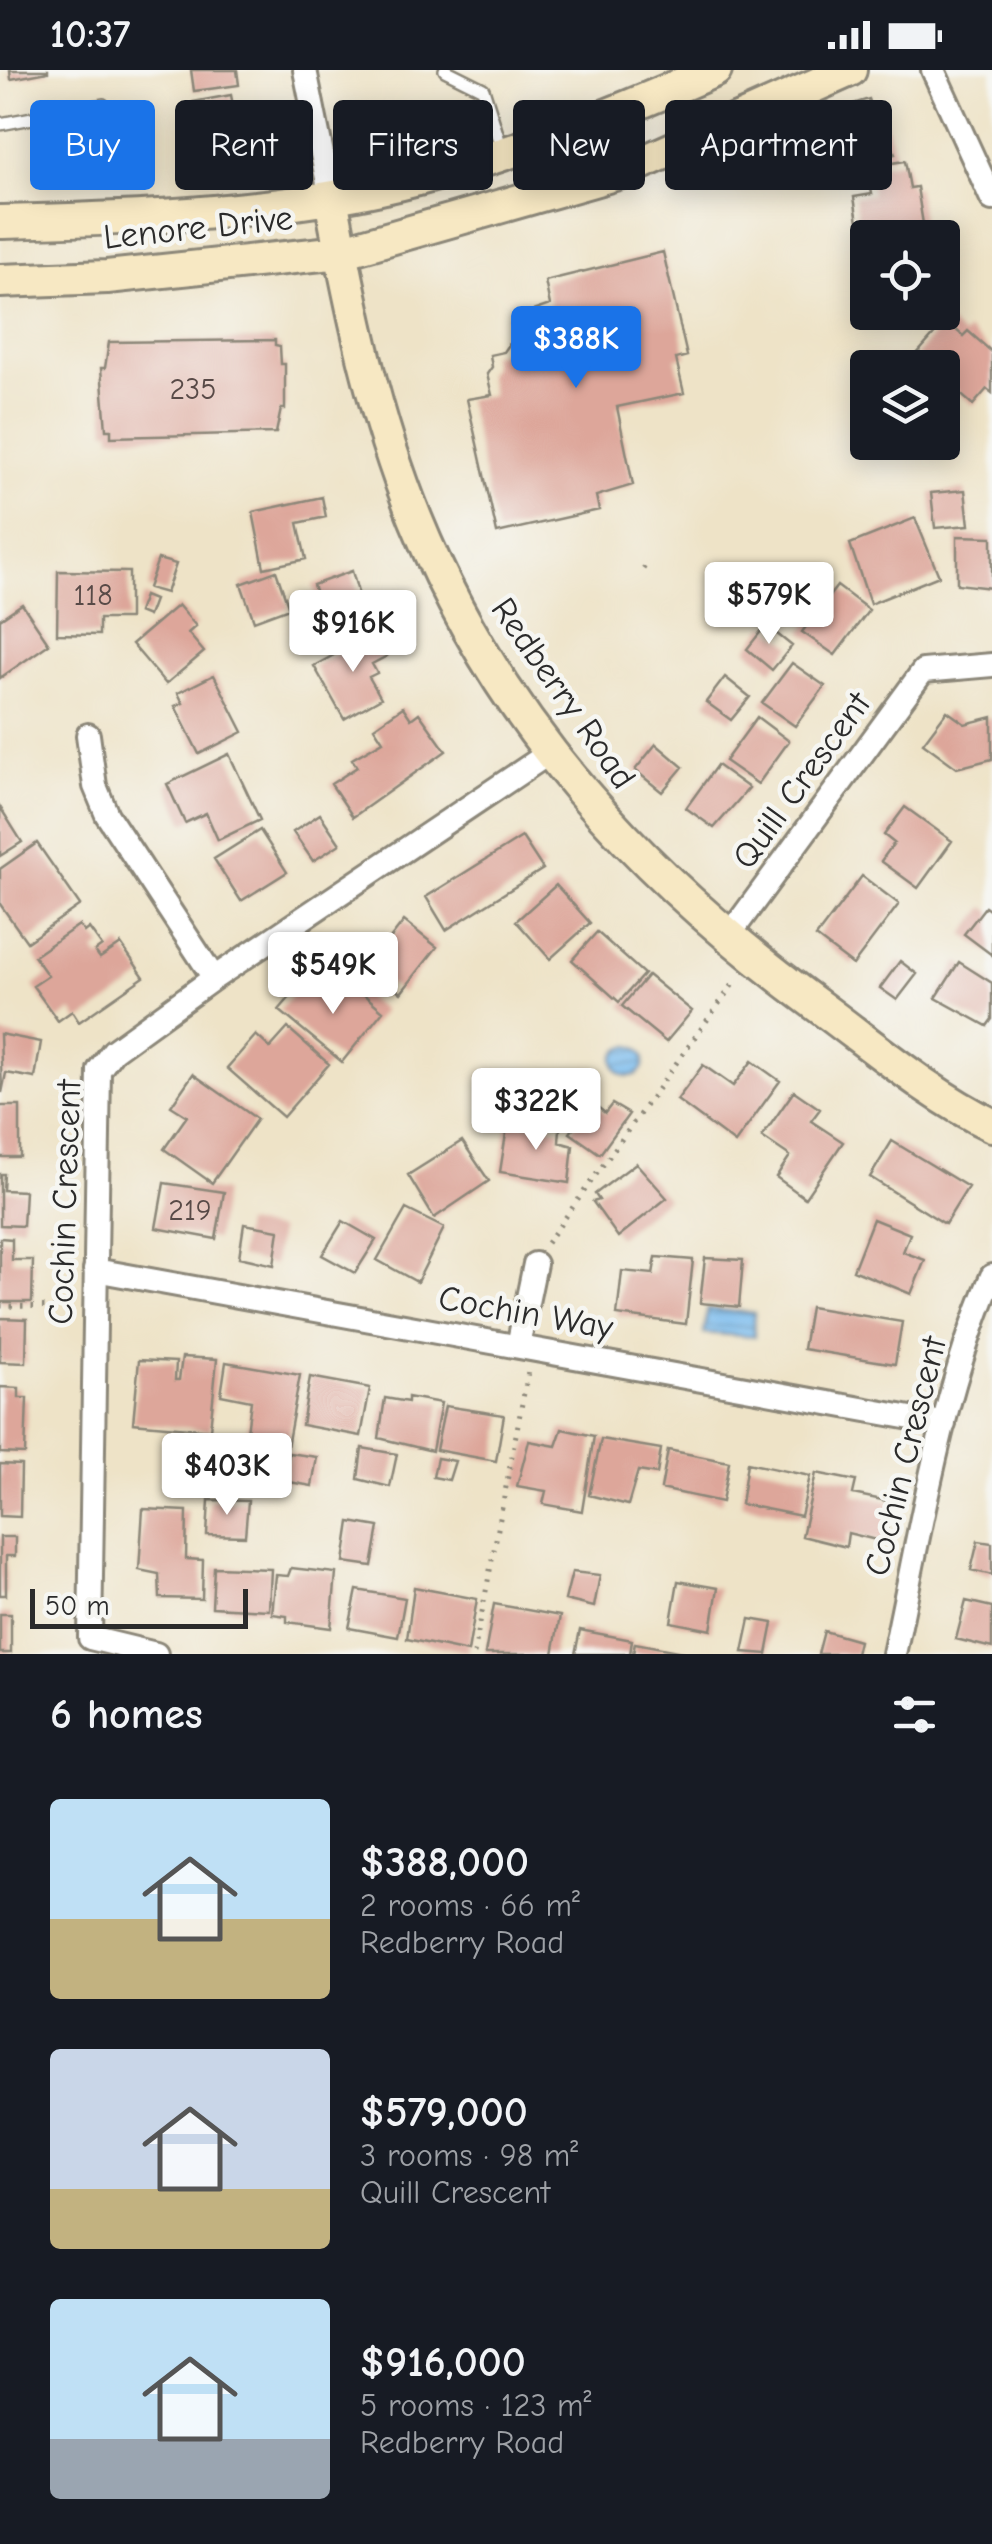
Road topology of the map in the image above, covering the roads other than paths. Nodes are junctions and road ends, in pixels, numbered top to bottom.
1 (445, 70) edge
2 (715, 70) edge
3 (850, 70) edge
4 (933, 70) edge
5 (311, 71) edge
6 (30, 118) edge
7 (0, 124) edge
8 (503, 154) junction
9 (330, 198) junction
10 (992, 200) edge
11 (0, 222) edge
12 (341, 252) junction
13 (0, 281) edge
14 (992, 665) edge
15 (88, 735) dead end
16 (549, 753) junction
17 (728, 937) junction
18 (214, 978) junction
19 (992, 1125) edge
20 (535, 1264) dead end
21 (95, 1270) junction
22 (992, 1276) edge
23 (518, 1346) junction
24 (944, 1424) junction
25 (156, 1654) edge
26 (894, 1654) edge

1 - 8 lane
2 - 8 main road, Lenore Drive
3 - 12 main road, Lenore Drive
4 - 10 street
5 - 9 street
6 - 7 lane
8 - 9 main road, Lenore Drive
9 - 11 main road, Lenore Drive
9 - 12 main road, Redberry Road
12 - 13 main road, Lenore Drive
12 - 16 main road, Redberry Road
14 - 17 street, Quill Crescent
15 - 18 street
16 - 17 main road, Redberry Road
16 - 18 street, Cochin Crescent
17 - 19 main road, Redberry Road
18 - 21 street, Cochin Crescent
20 - 23 street
21 - 23 street, Cochin Way
21 - 25 street, Cochin Crescent
22 - 24 street, Cochin Crescent
23 - 24 street, Cochin Way
24 - 26 street, Cochin Crescent

